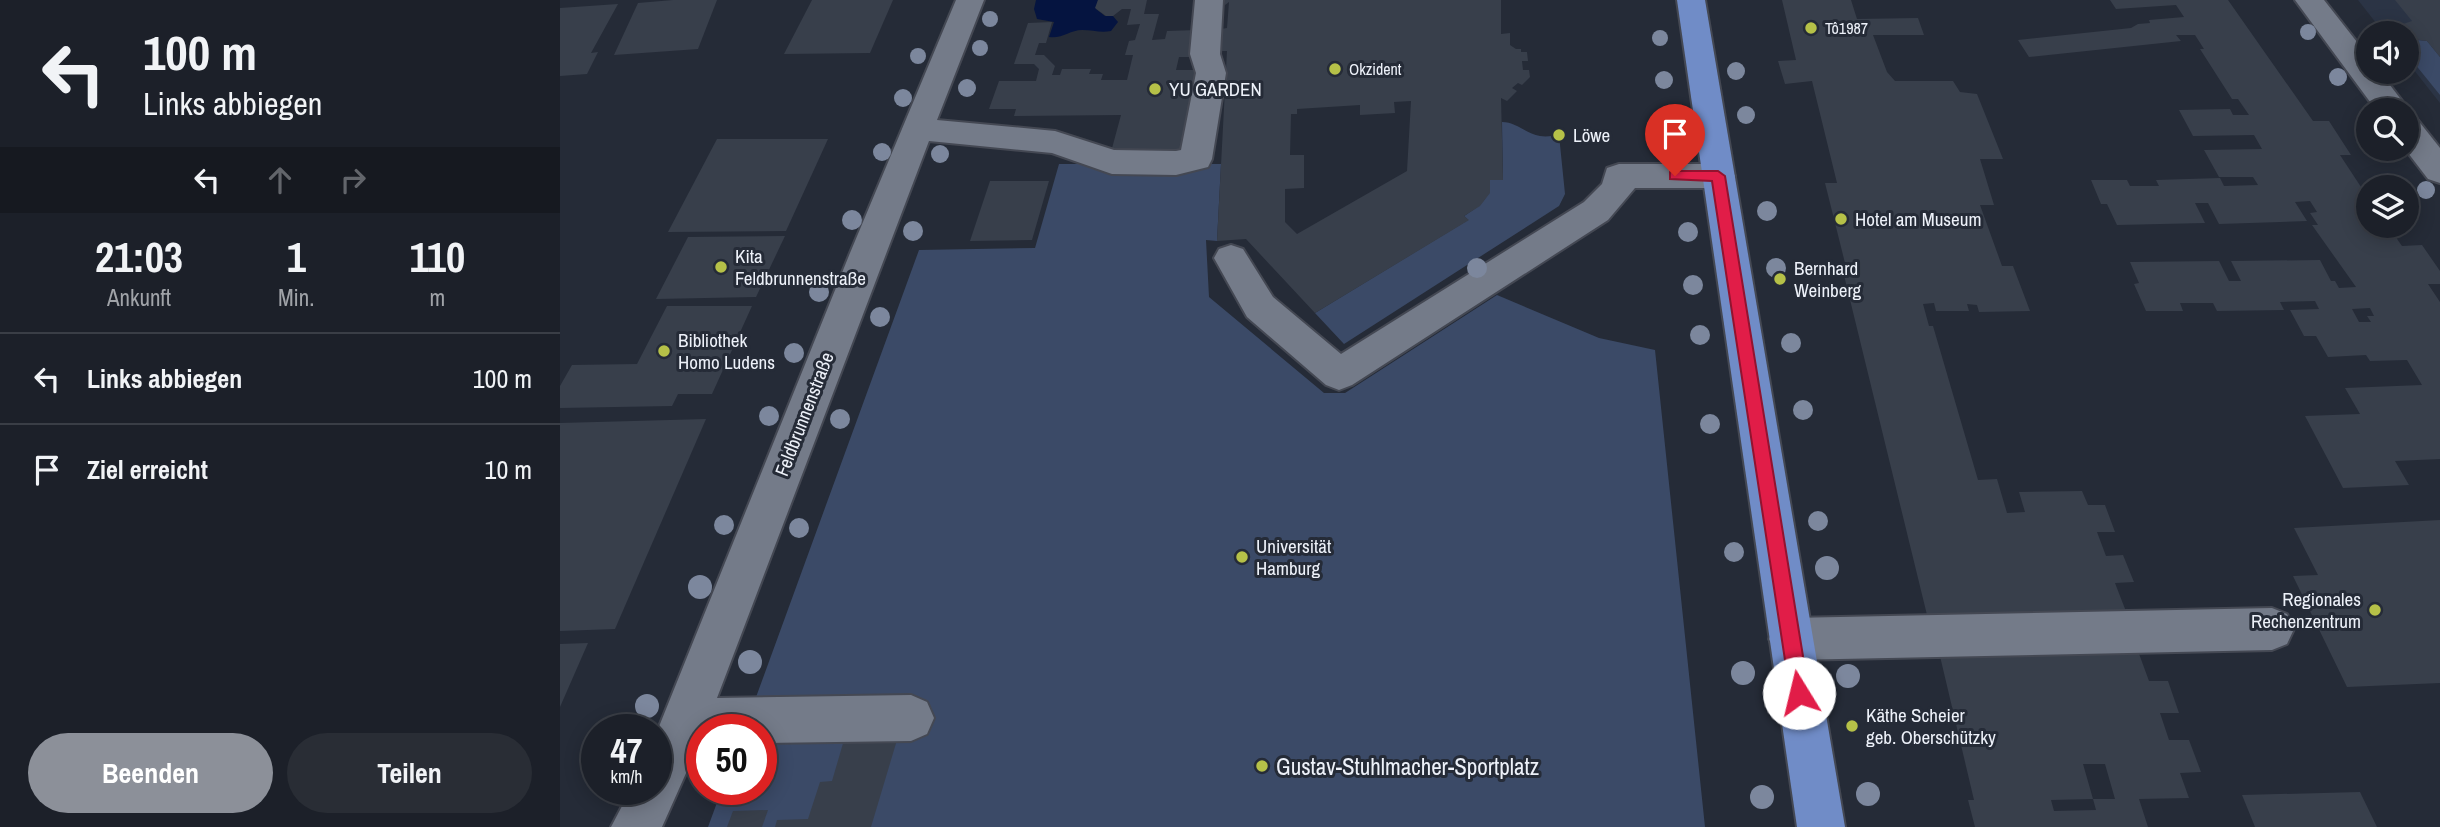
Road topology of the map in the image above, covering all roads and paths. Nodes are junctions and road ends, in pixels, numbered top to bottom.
1 (970, 0) edge
2 (1209, 0) edge
3 (1691, 0) edge
4 (2309, 0) edge
5 (2384, 98) edge
6 (918, 129) junction
7 (2419, 144) edge
8 (2440, 171) edge
9 (1718, 176) junction
10 (1231, 258) dead end
11 (2272, 629) dead end
12 (1791, 639) junction
13 (911, 718) dead end
14 (685, 721) junction
15 (635, 827) edge
16 (1821, 827) edge

1 - 6 street, Feldbrunnenstraße
2 - 6 street
3 - 9 main road
4 - 5 street
6 - 14 street, Feldbrunnenstraße
7 - 8 street
9 - 10 street
9 - 12 main road
11 - 12 street
12 - 16 main road
13 - 14 street
14 - 15 street, Feldbrunnenstraße

